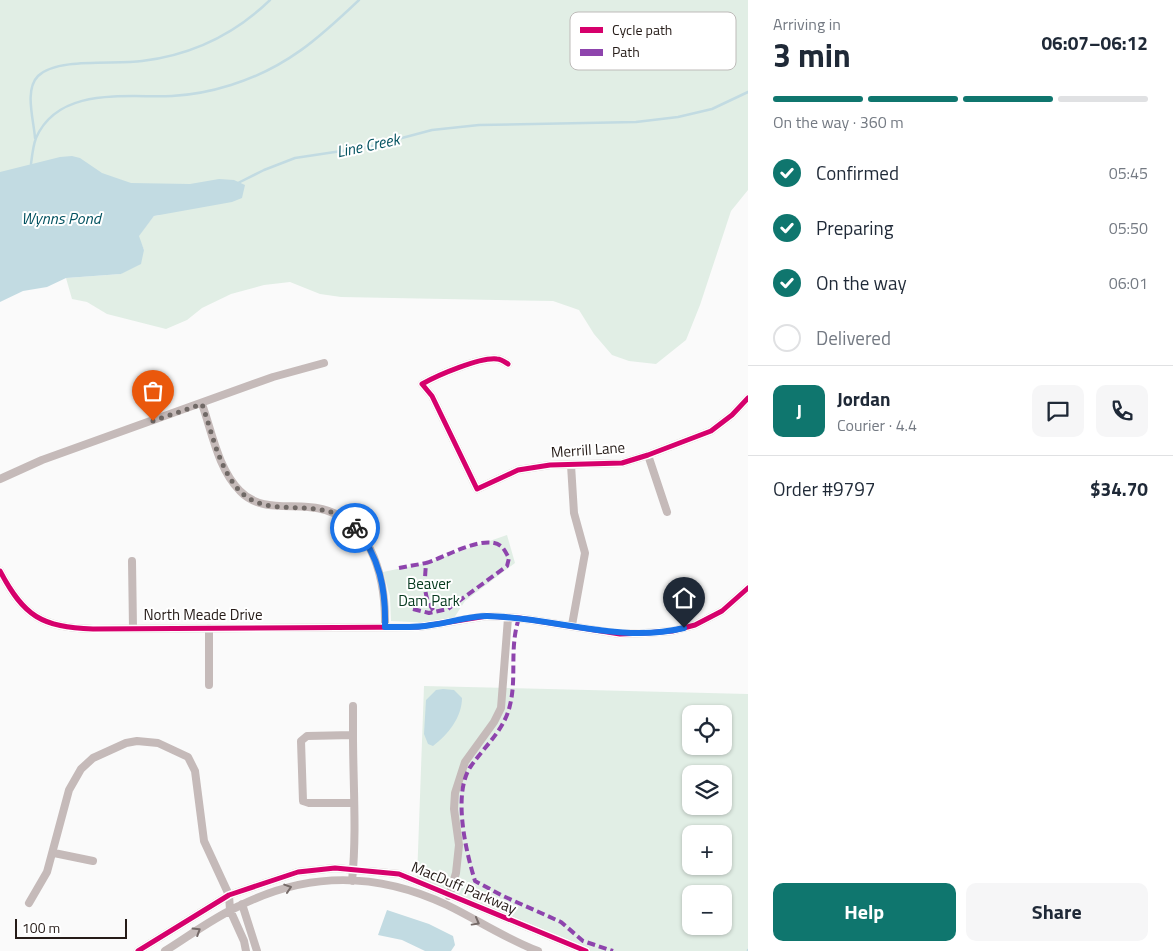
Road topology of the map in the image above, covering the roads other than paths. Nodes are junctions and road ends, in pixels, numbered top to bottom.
1 (324, 363) dead end
2 (508, 364) dead end
3 (748, 398) edge
4 (202, 404) junction
5 (648, 455) junction
6 (571, 465) junction
7 (0, 479) edge
8 (667, 512) dead end
9 (132, 561) dead end
10 (0, 572) edge
11 (747, 592) edge
12 (508, 618) junction
13 (572, 625) junction
14 (385, 627) junction
15 (133, 628) junction
16 (209, 628) junction
17 (209, 684) dead end
18 (353, 706) dead end
19 (353, 735) junction
20 (353, 803) junction
21 (54, 853) junction
22 (93, 861) dead end
23 (353, 868) junction
24 (352, 881) junction
25 (229, 894) junction
26 (449, 894) junction
27 (29, 903) dead end
28 (242, 904) junction
29 (448, 906) junction
30 (230, 910) junction
31 (564, 947) edge
32 (138, 951) edge
33 (165, 951) edge
34 (246, 951) edge
35 (257, 951) edge
36 (538, 951) edge
37 (586, 951) edge

1 - 4 street
2 - 6 street, Merrill Lane
3 - 5 street, Merrill Lane
4 - 7 street
4 - 14 street
5 - 6 street, Merrill Lane
5 - 8 street
6 - 13 street
9 - 15 street
10 - 15 street, North Meade Drive
11 - 13 street, North Meade Drive
12 - 13 street, North Meade Drive
12 - 14 street, North Meade Drive
12 - 26 street
14 - 16 street, North Meade Drive
15 - 16 street, North Meade Drive
16 - 17 street
18 - 19 street
19 - 20 street
19 - 20 street
20 - 23 street
21 - 22 street
21 - 25 street
21 - 27 street
23 - 24 street
23 - 25 street, MacDuff Parkway
23 - 26 street, MacDuff Parkway
28 -> 24 street, MacDuff Parkway
24 - 29 street, MacDuff Parkway
25 - 28 street
25 - 30 street
25 - 32 street, MacDuff Parkway
26 - 29 street
26 - 31 street, MacDuff Parkway
28 - 30 street, MacDuff Parkway
28 - 35 street
29 -> 36 street, MacDuff Parkway
33 -> 30 street, MacDuff Parkway
30 - 34 street
31 - 37 street, MacDuff Parkway

